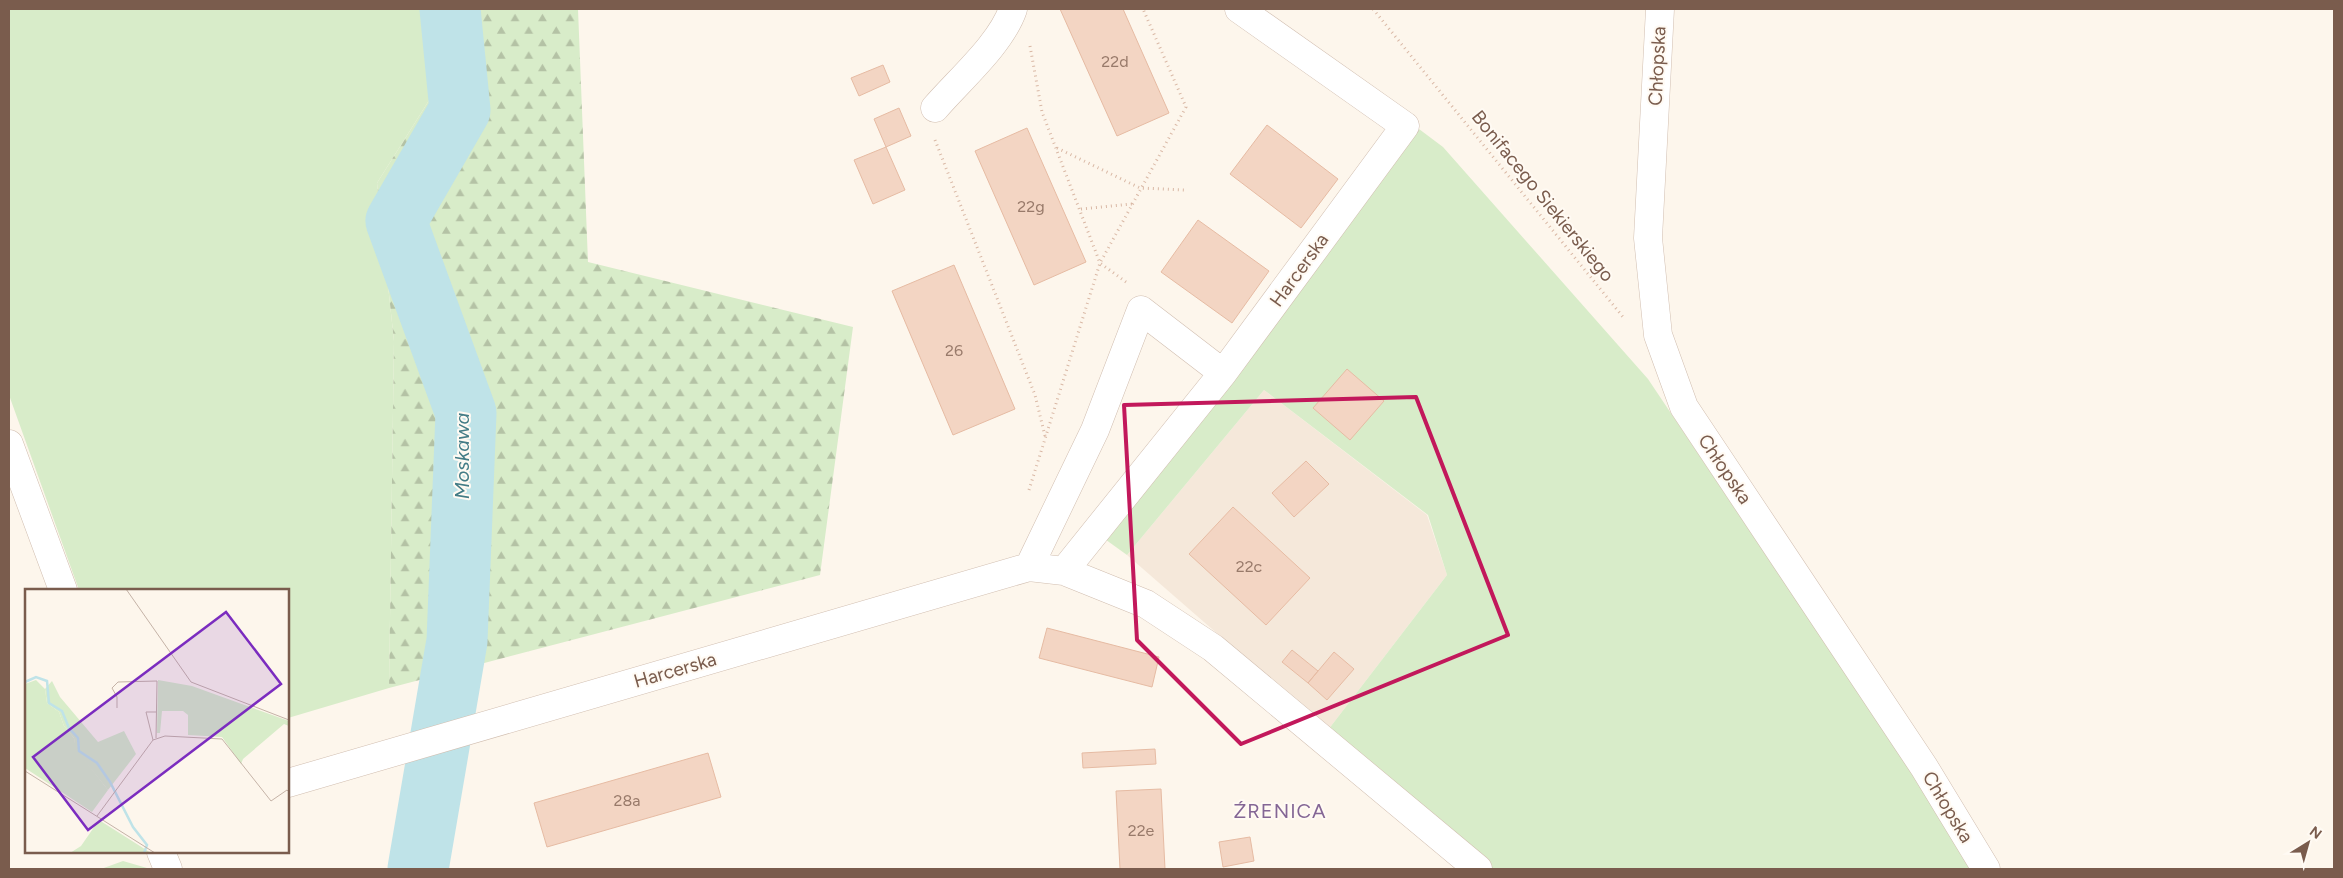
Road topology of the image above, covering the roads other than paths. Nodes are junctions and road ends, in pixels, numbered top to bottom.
1 (1013, 9) edge
2 (1239, 9) edge
3 (1660, 9) edge
4 (935, 108) road end
5 (1223, 373) junction
6 (9, 444) edge
7 (1029, 567) junction
8 (1064, 571) junction
9 (63, 589) edge
10 (289, 783) edge
11 (161, 853) edge
12 (168, 869) edge
13 (1478, 869) edge
14 (1986, 869) edge

1 - 4 street
2 - 5 street, Harcerska
3 - 14 street, Chłopska
5 - 7 street
5 - 8 street, Harcerska
6 - 9 street
7 - 8 street, Harcerska
7 - 10 street, Harcerska
8 - 13 street, Harcerska
11 - 12 street

